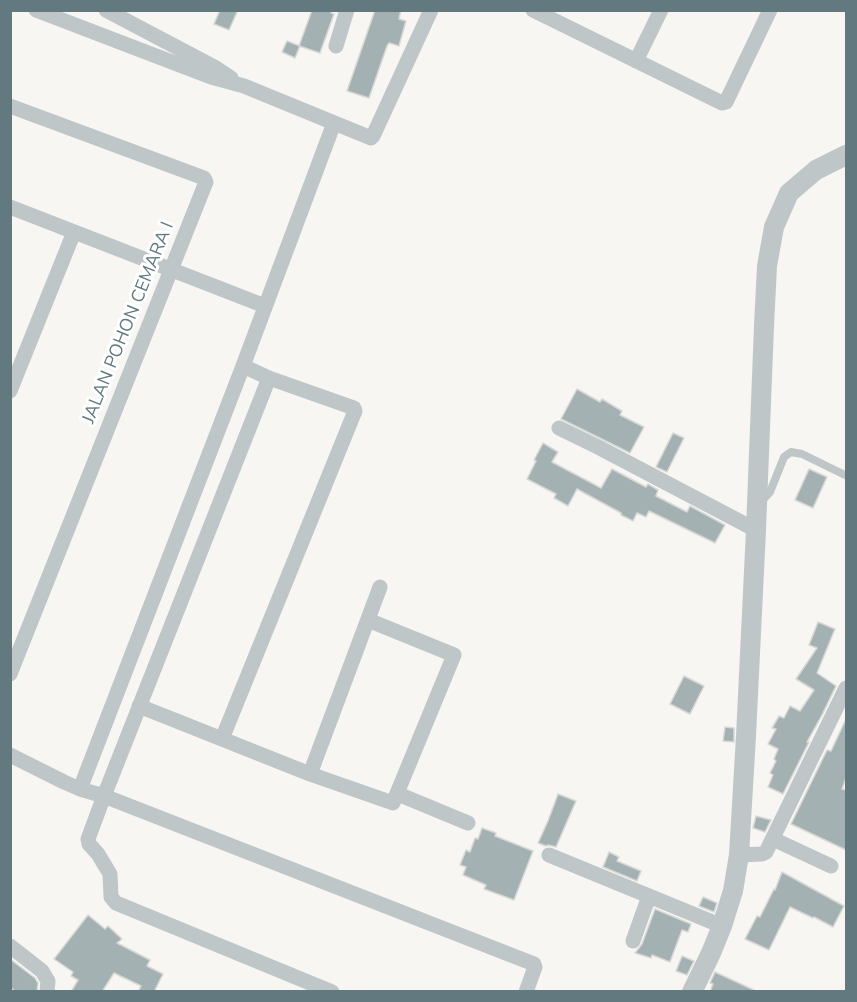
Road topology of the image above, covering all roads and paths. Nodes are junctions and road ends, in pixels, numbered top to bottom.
1 (36, 10) edge
2 (106, 10) edge
3 (347, 10) edge
4 (431, 10) edge
5 (661, 10) edge
6 (770, 10) edge
7 (541, 12) edge
8 (336, 46) dead end
9 (636, 61) junction
10 (244, 86) junction
11 (10, 106) edge
12 (334, 123) junction
13 (846, 155) edge
14 (10, 207) edge
15 (74, 232) junction
16 (170, 270) junction
17 (265, 306) junction
18 (243, 366) junction
19 (269, 378) junction
20 (10, 391) edge
21 (559, 428) dead end
22 (845, 475) dead end
23 (757, 507) junction
24 (756, 530) junction
25 (380, 587) dead end
26 (368, 620) junction
27 (10, 675) edge
28 (846, 688) edge
29 (139, 706) junction
30 (222, 739) junction
31 (10, 755) edge
32 (310, 774) junction
33 (80, 789) junction
34 (398, 794) junction
35 (104, 796) junction
36 (468, 823) dead end
37 (773, 839) junction
38 (549, 855) dead end
39 (739, 855) junction
40 (831, 866) dead end
41 (649, 896) junction
42 (722, 926) junction
43 (633, 941) dead end
44 (10, 946) edge
45 (47, 992) edge
46 (332, 992) edge
47 (526, 992) edge
48 (692, 992) edge

1 - 10 street
2 - 10 street
3 - 8 street
4 - 12 street
5 - 9 street
6 - 9 street
7 - 9 street
10 - 12 street
11 - 16 street, JALAN POHON CEMARA I
12 - 17 street
13 - 23 street
14 - 15 street
15 - 16 street
15 - 20 street
16 - 17 street
16 - 27 street, JALAN POHON CEMARA I
17 - 18 street
18 - 19 street
18 - 33 street
19 - 29 street
19 - 30 street
21 - 24 street
22 - 23 lane
23 - 24 street
24 - 39 street
25 - 26 street
26 - 32 street
26 - 34 street
28 - 37 street
29 - 30 street
29 - 35 street
30 - 32 street
31 - 33 street
32 - 34 street
33 - 35 street
34 - 36 street
35 - 46 street
35 - 47 street
37 - 39 street
37 - 40 street
38 - 41 street
39 - 42 street
41 - 42 street
41 - 43 street
42 - 48 street
44 - 45 street

